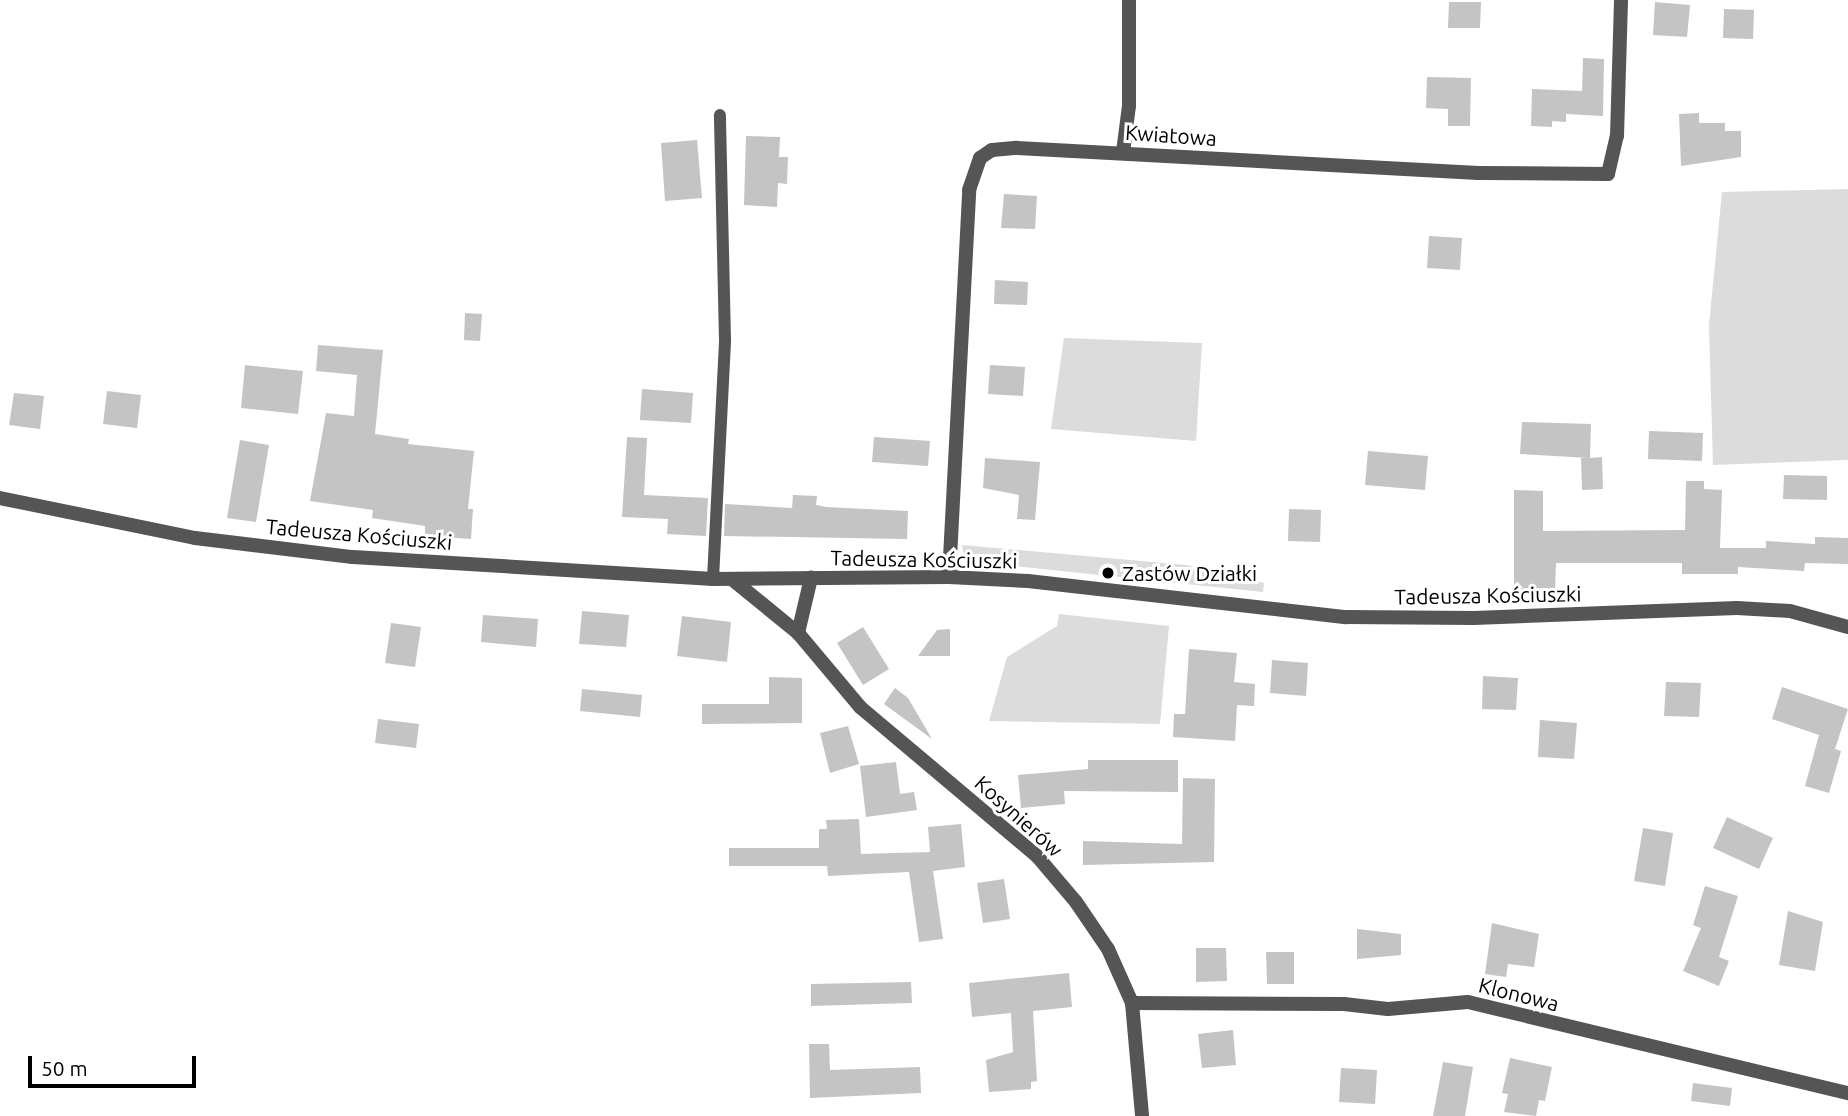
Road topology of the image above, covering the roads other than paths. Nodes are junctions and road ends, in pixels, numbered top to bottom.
1 (1129, 0) edge
2 (1621, 0) edge
3 (720, 115) dead end
4 (1123, 152) junction
5 (0, 498) edge
6 (949, 577) junction
7 (811, 578) junction
8 (713, 579) junction
9 (733, 580) junction
10 (1848, 627) edge
11 (798, 633) junction
12 (1132, 1003) junction
13 (1848, 1093) edge
14 (1142, 1116) edge

1 - 4 street
2 - 4 street, Kwiatowa
3 - 8 lane
4 - 6 street, Kwiatowa
5 - 8 street, Tadeusza Kościuszki
6 - 7 street, Tadeusza Kościuszki
6 - 10 street, Tadeusza Kościuszki
7 - 9 street, Tadeusza Kościuszki
7 - 11 street
8 - 9 street, Tadeusza Kościuszki
9 - 11 street, Kosynierów
11 - 12 street, Kosynierów
12 - 13 street, Klonowa
12 - 14 street, Kosynierów

